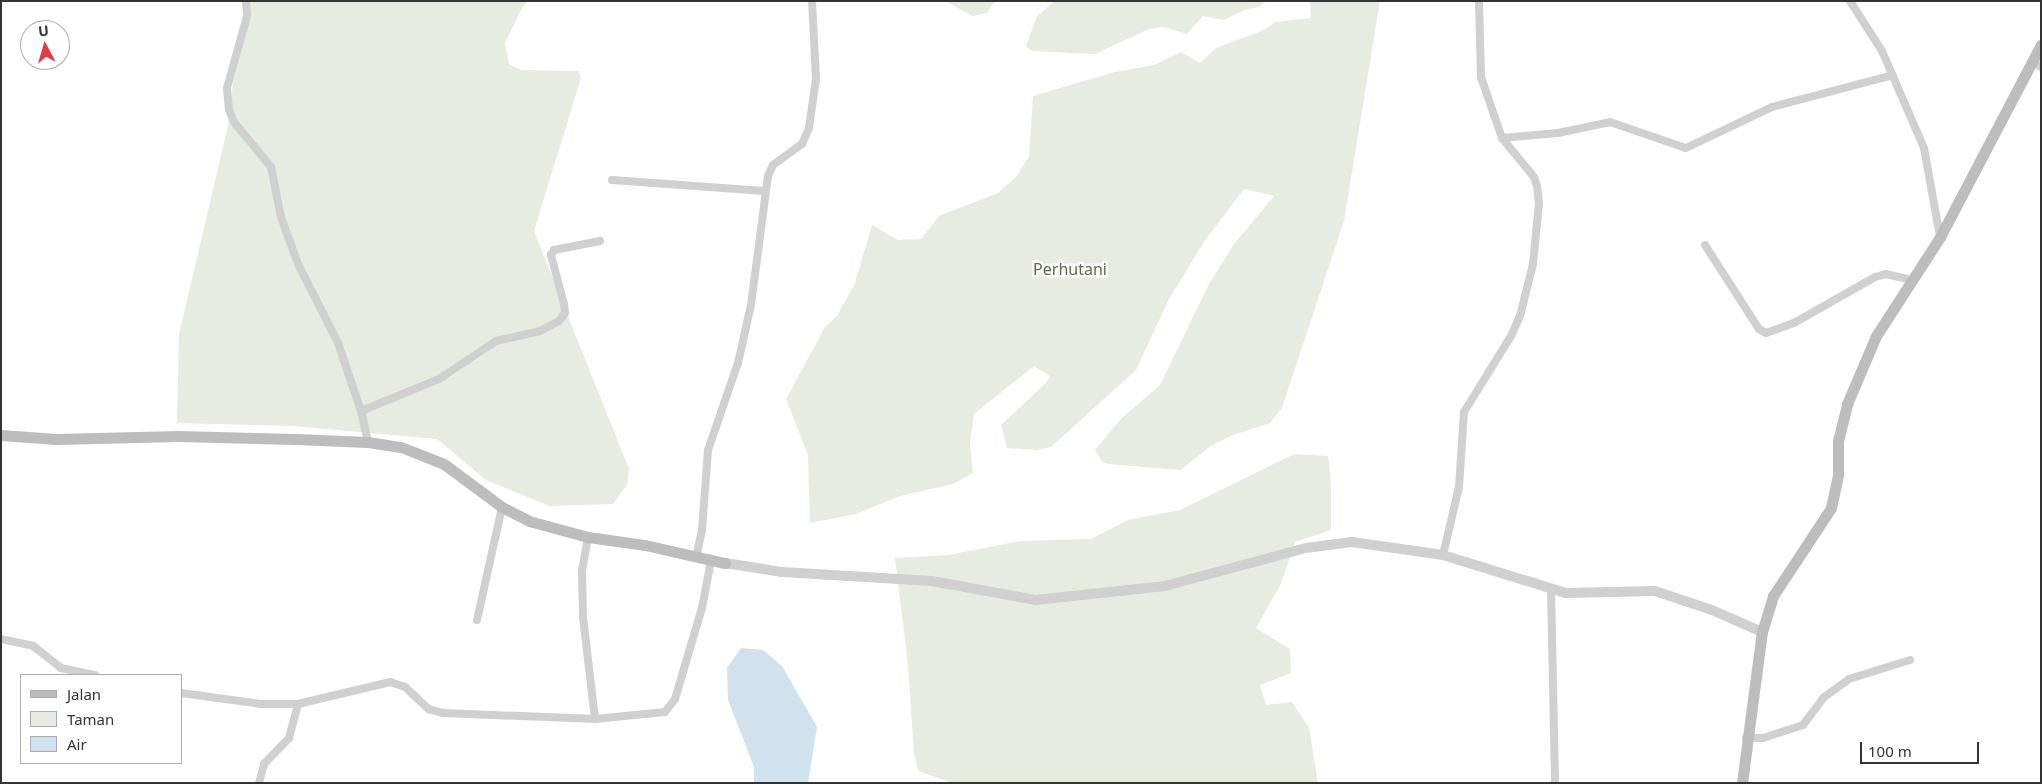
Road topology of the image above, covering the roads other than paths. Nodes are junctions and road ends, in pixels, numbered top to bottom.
1 (246, 1) edge
2 (812, 1) edge
3 (1479, 1) edge
4 (1850, 1) edge
5 (2041, 45) edge
6 (2036, 64) edge
7 (1893, 75) junction
8 (1502, 138) junction
9 (612, 180) dead end
10 (766, 191) junction
11 (1940, 238) junction
12 (600, 241) dead end
13 (1705, 245) dead end
14 (1911, 280) junction
15 (361, 411) junction
16 (1, 435) edge
17 (368, 442) junction
18 (502, 507) junction
19 (588, 537) junction
20 (1444, 555) junction
21 (696, 558) junction
22 (711, 561) junction
23 (724, 563) joint
24 (1551, 589) junction
25 (477, 620) dead end
26 (1762, 632) junction
27 (1, 640) edge
28 (1910, 660) dead end
29 (90, 674) edge
30 (182, 693) edge
31 (298, 704) junction
32 (595, 719) junction
33 (1746, 738) junction
34 (259, 783) edge
35 (1554, 783) edge
36 (1742, 783) edge

1 - 15 street
2 - 10 street
3 - 8 street
4 - 7 street
5 - 6 main road
6 - 11 main road
7 - 8 street
7 - 11 street
8 - 20 street
9 - 10 street
10 - 21 street
11 - 14 main road
12 - 15 street
13 - 14 street
14 - 26 main road
15 - 17 street
16 - 17 main road
17 - 18 main road
18 - 19 main road
18 - 25 street
19 - 21 main road
19 - 32 street
20 - 23 street
20 - 24 street
21 - 22 main road
22 - 23 main road
22 - 32 street
24 - 26 street
24 - 35 street
26 - 33 main road
27 - 29 street
28 - 33 street
30 - 31 street
31 - 32 street
31 - 34 street
33 - 36 main road

